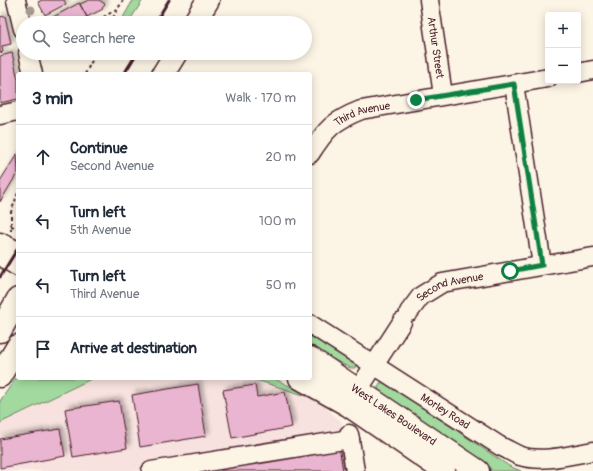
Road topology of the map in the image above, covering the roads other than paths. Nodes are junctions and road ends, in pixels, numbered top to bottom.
1 (16, 0) edge
2 (208, 0) edge
3 (428, 0) edge
4 (20, 16) edge
5 (198, 16) edge
6 (30, 60) edge
7 (172, 60) edge
8 (593, 70) edge
9 (33, 72) edge
10 (164, 72) edge
11 (581, 72) edge
12 (545, 79) edge
13 (514, 84) junction
14 (443, 95) junction
15 (16, 111) edge
16 (0, 115) edge
17 (312, 151) edge
18 (5, 248) edge
19 (593, 258) edge
20 (16, 264) edge
21 (542, 265) junction
22 (16, 303) edge
23 (312, 325) edge
24 (0, 331) edge
25 (16, 349) edge
26 (312, 360) edge
27 (375, 365) junction
28 (0, 376) edge
29 (306, 380) edge
30 (353, 397) junction
31 (593, 451) edge
32 (151, 471) edge
33 (355, 471) edge
34 (444, 471) edge
35 (478, 471) edge

1 - 4 street
2 - 5 main road
3 - 14 street, Arthur Street
6 - 9 street
7 - 10 main road
8 - 11 street
12 - 13 street, Third Avenue
13 - 14 street, Third Avenue
13 - 21 street
14 - 17 street, Third Avenue
15 - 16 street
18 - 20 street
19 - 21 street, Second Avenue
21 - 27 street, Second Avenue
22 - 24 main road
23 - 27 street, Morley Road
25 - 28 main road
26 - 30 main road, West Lakes Boulevard
27 - 30 street, Second Avenue
27 - 31 street, Morley Road
29 - 30 main road, West Lakes Boulevard
30 - 34 main road, West Lakes Boulevard
30 - 35 main road, West Lakes Boulevard
32 - 33 street

